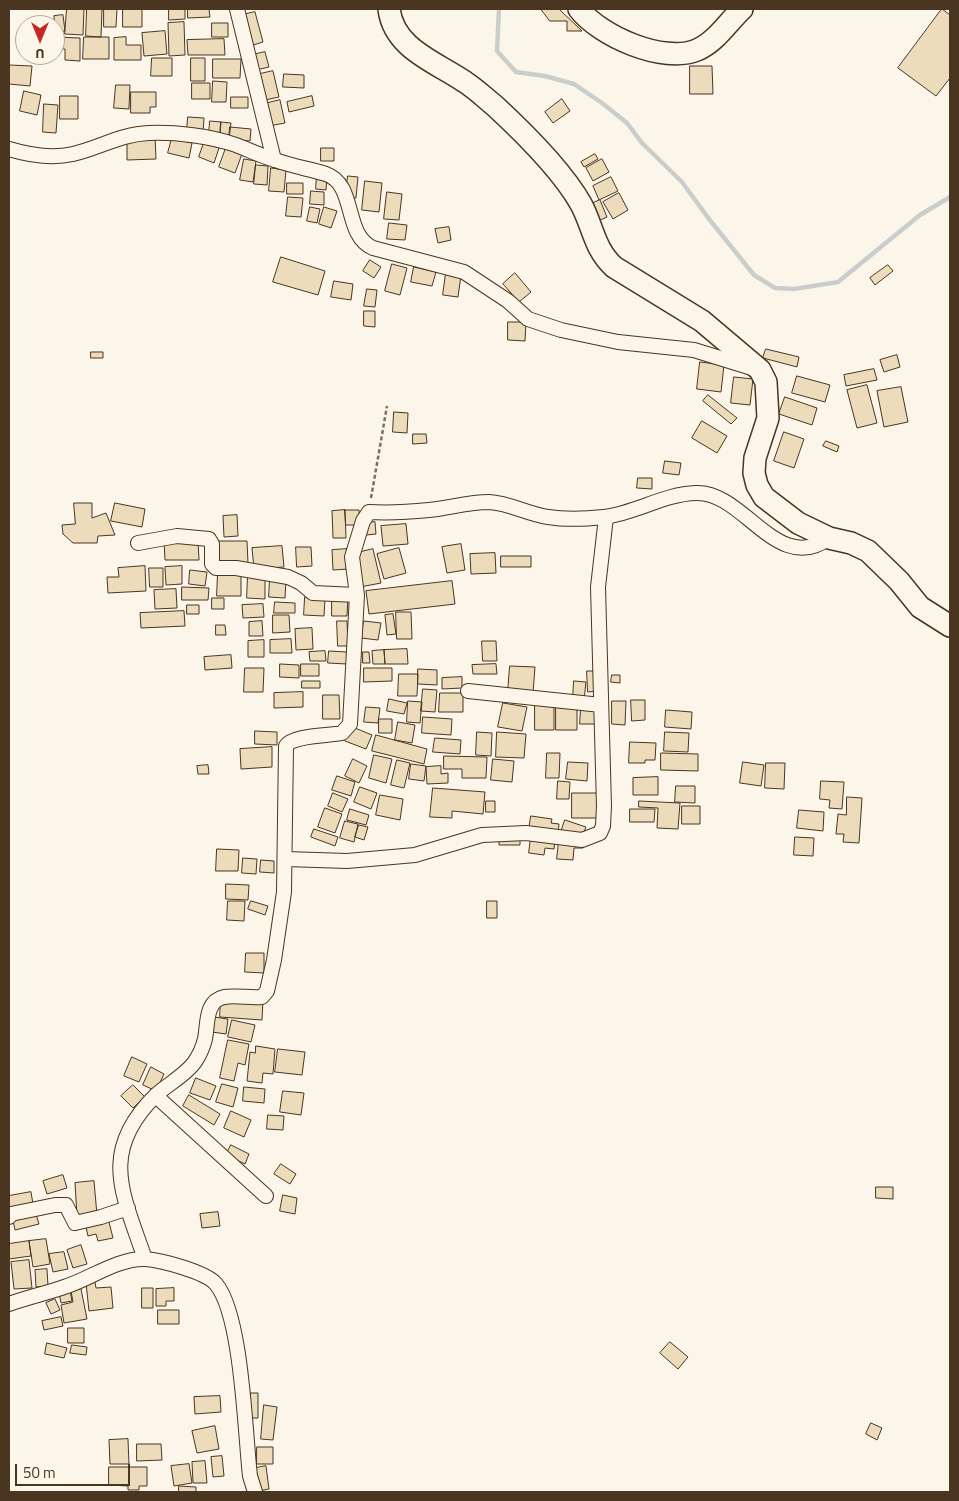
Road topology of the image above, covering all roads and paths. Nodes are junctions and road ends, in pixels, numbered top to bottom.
1 (237, 9) edge
2 (389, 9) edge
3 (579, 9) edge
4 (742, 9) edge
5 (9, 149) edge
6 (274, 160) junction
7 (760, 370) junction
8 (387, 406) dead end
9 (369, 512) junction
10 (606, 517) junction
11 (829, 538) junction
12 (138, 543) dead end
13 (357, 595) junction
14 (950, 626) edge
15 (468, 691) dead end
16 (601, 705) junction
17 (286, 859) junction
18 (156, 1096) junction
19 (266, 1196) dead end
20 (128, 1208) junction
21 (9, 1217) edge
22 (145, 1259) junction
23 (9, 1304) edge
24 (255, 1492) edge

1 - 6 street
2 - 7 main road
3 - 4 main road
5 - 6 street
6 - 7 street
7 - 11 main road
8 - 9 path
9 - 10 street
9 - 13 street
10 - 11 street
10 - 16 street
11 - 14 main road
12 - 13 street
13 - 17 street
15 - 16 street
16 - 17 street
17 - 18 street
18 - 19 street
18 - 20 street
20 - 21 street
20 - 22 street
22 - 23 street
22 - 24 street

